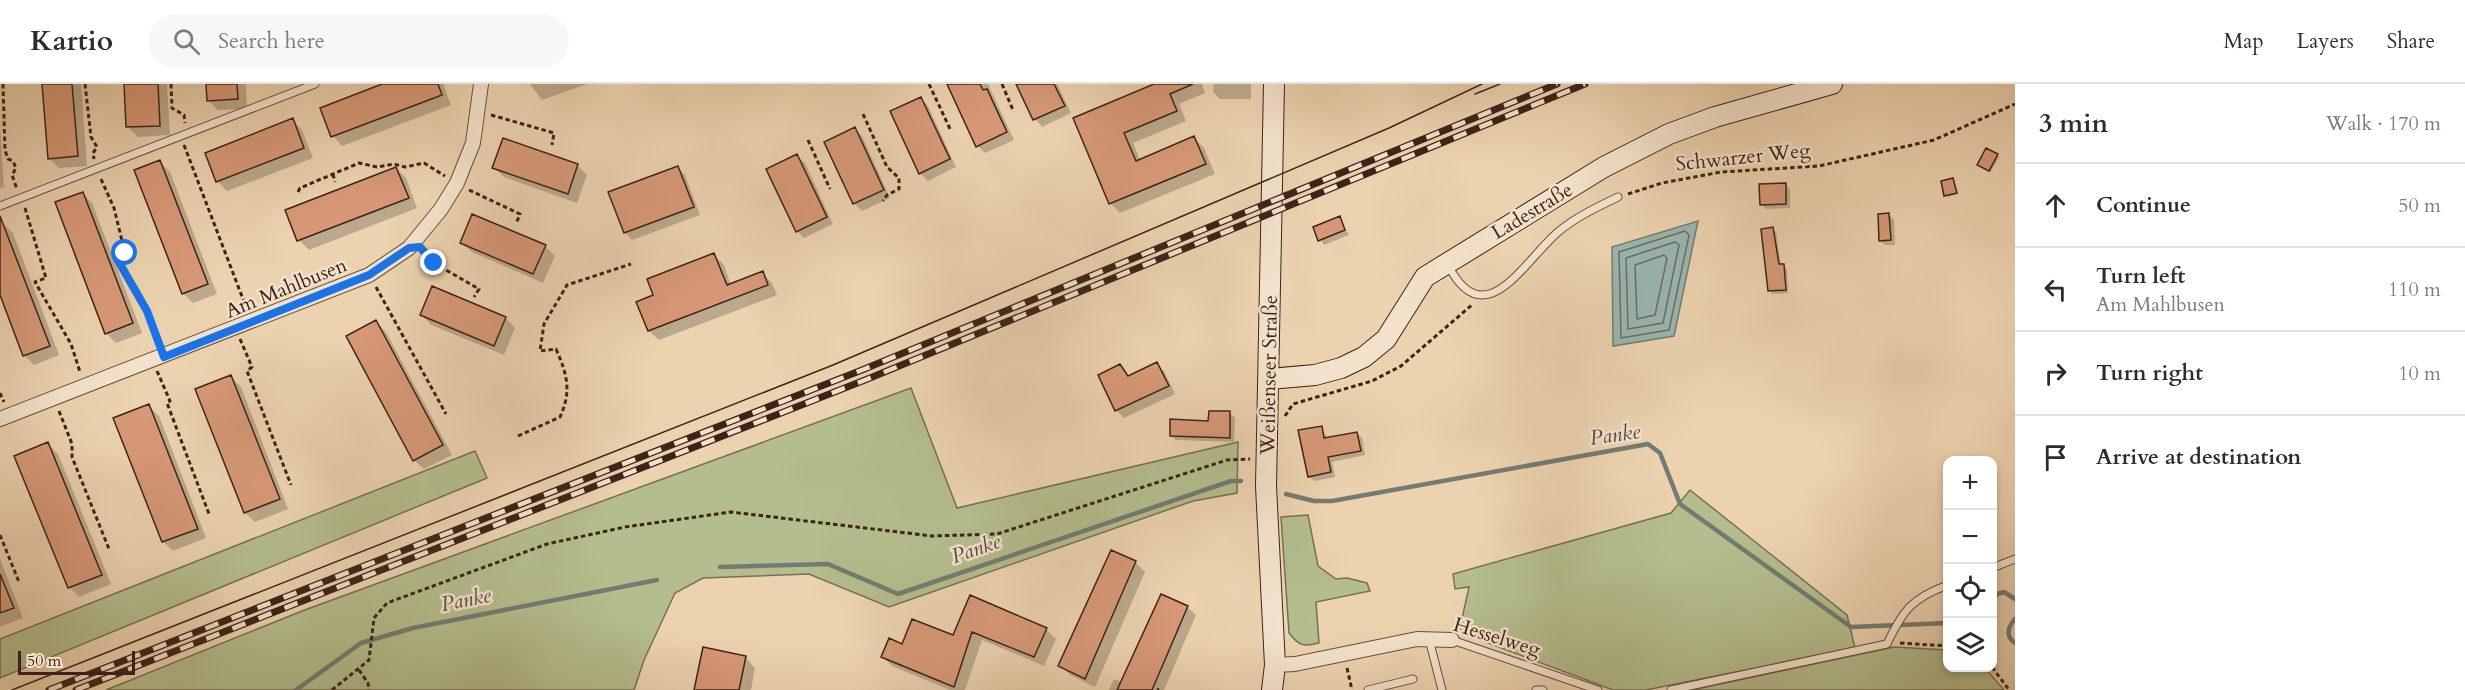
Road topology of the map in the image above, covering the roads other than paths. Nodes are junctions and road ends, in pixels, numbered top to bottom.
1 (315, 84) edge
2 (482, 84) edge
3 (1274, 84) edge
4 (1832, 84) edge
5 (1618, 197) road end
6 (0, 206) edge
7 (1446, 262) junction
8 (1269, 379) junction
9 (0, 419) edge
10 (2015, 559) edge
11 (1997, 566) edge
12 (1943, 586) edge
13 (1429, 639) junction
14 (1452, 640) joint
15 (1275, 665) junction
16 (1413, 679) dead end
17 (1272, 690) edge
18 (1368, 690) edge
19 (1442, 690) edge
20 (1536, 690) edge
21 (1543, 690) edge
22 (1598, 690) edge
23 (1671, 690) edge

1 - 6 lane
2 - 9 street, Am Mahlbusen
3 - 8 street, Weißenseer Straße
4 - 7 street, Ladestraße
5 - 7 lane
7 - 8 street, Ladestraße
8 - 15 street, Weißenseer Straße
10 - 11 lane
12 - 23 lane
13 - 14 street, Hesselweg
13 - 15 street, Hesselweg
13 - 19 lane
14 - 22 lane, Hesselweg
15 - 17 street, Weißenseer Straße
16 - 18 lane
20 - 21 lane

